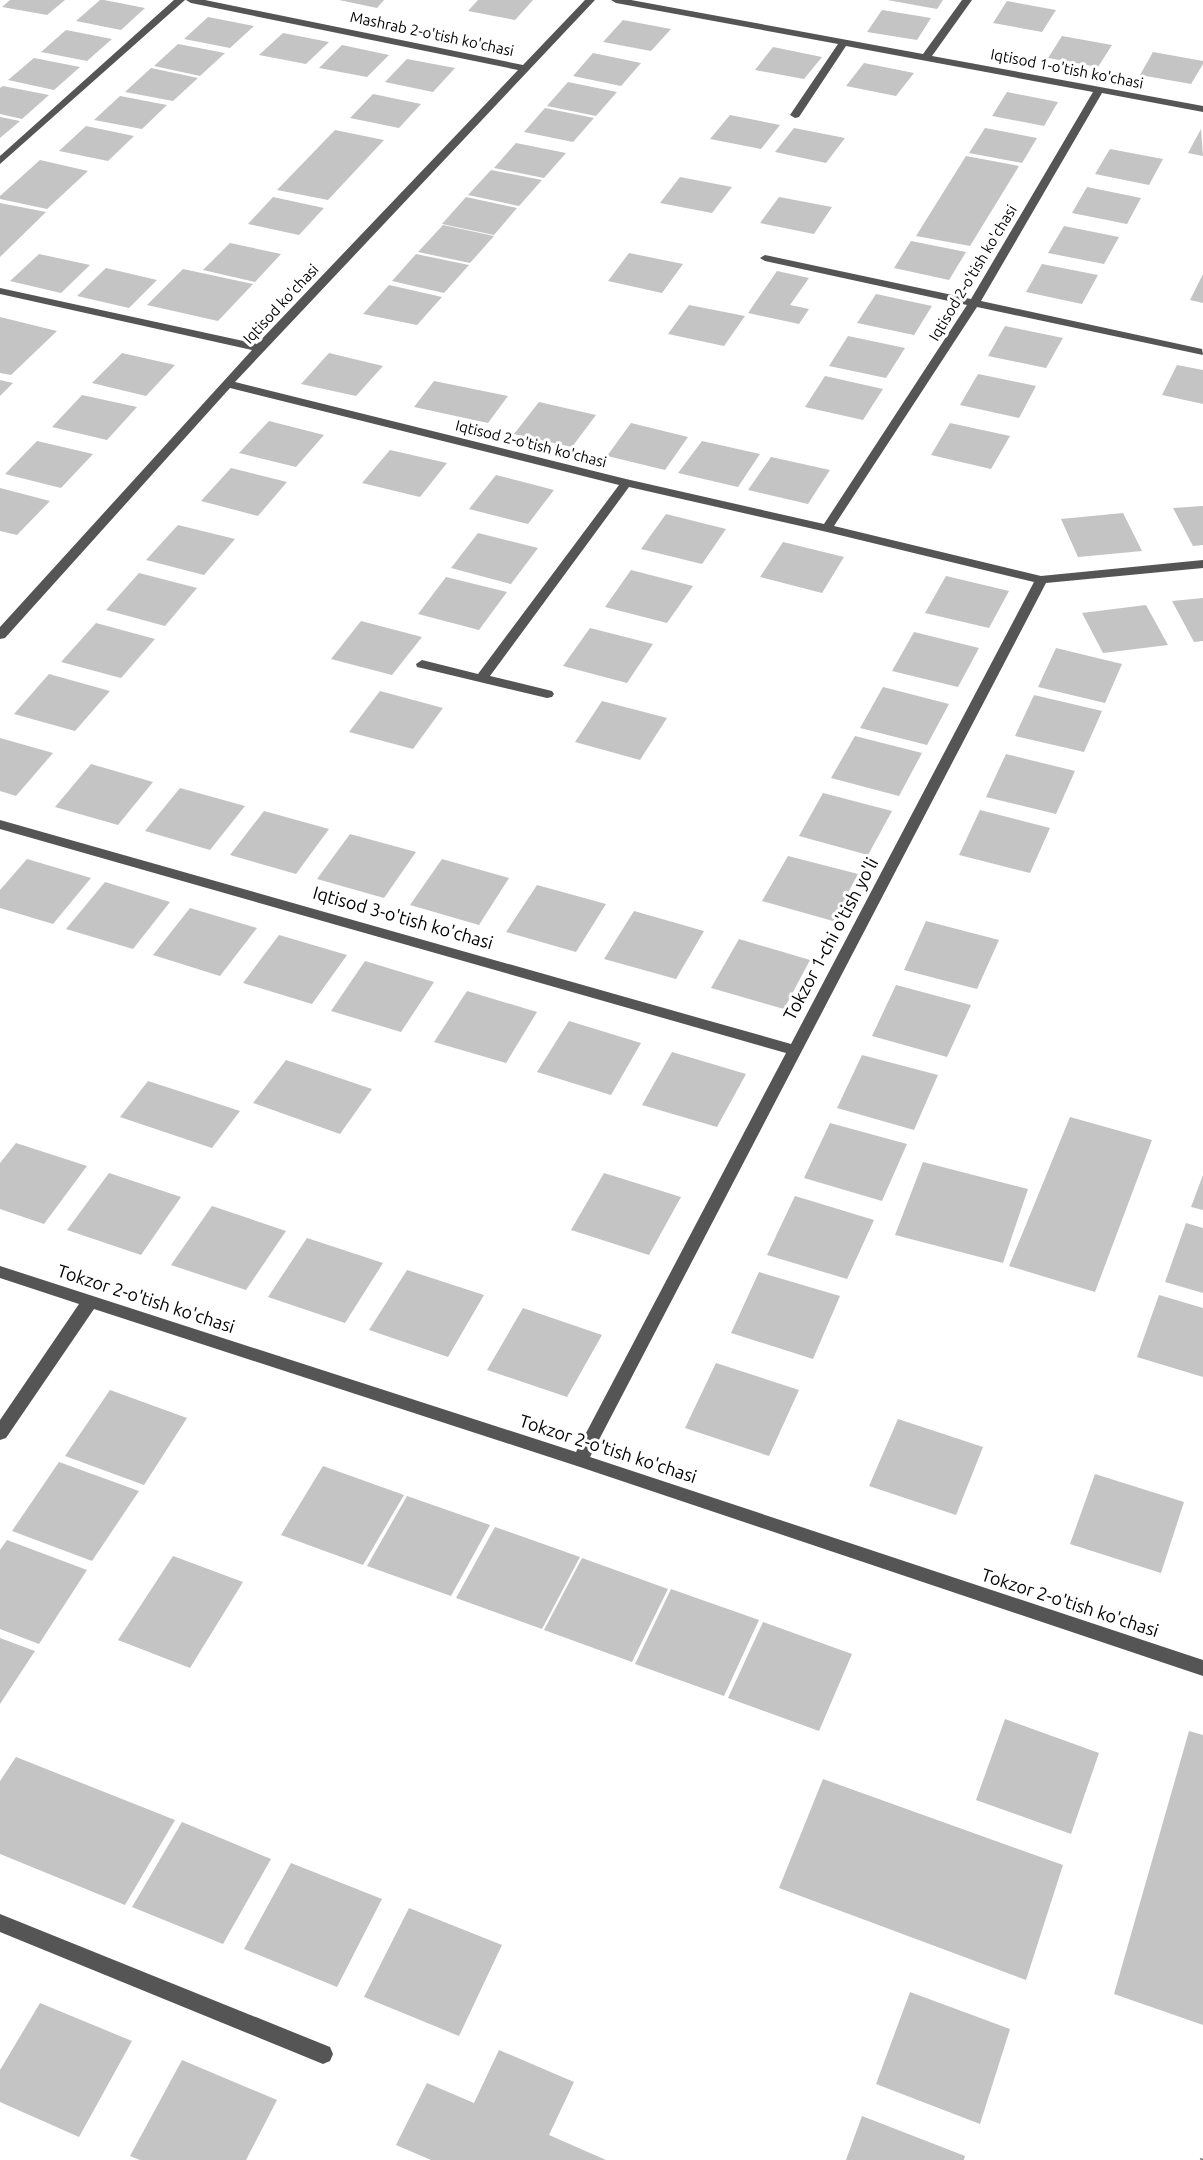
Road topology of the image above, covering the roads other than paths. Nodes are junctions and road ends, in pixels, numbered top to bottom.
1 (180, 0) edge
2 (191, 0) edge
3 (590, 0) edge
4 (616, 0) edge
5 (967, 0) edge
6 (844, 42) junction
7 (926, 57) junction
8 (526, 69) junction
9 (1099, 90) junction
10 (1203, 109) edge
11 (795, 115) dead end
12 (0, 161) edge
13 (765, 258) dead end
14 (0, 291) edge
15 (974, 303) junction
16 (260, 348) junction
17 (1202, 352) edge
18 (228, 384) junction
19 (626, 483) junction
20 (827, 528) junction
21 (1203, 564) edge
22 (1041, 580) junction
23 (0, 635) edge
24 (422, 664) dead end
25 (481, 679) junction
26 (548, 694) dead end
27 (0, 824) edge
28 (795, 1050) junction
29 (0, 1272) edge
30 (90, 1301) junction
31 (0, 1433) edge
32 (580, 1460) junction
33 (1203, 1668) edge
34 (0, 1923) edge
35 (323, 2054) dead end

1 - 12 street
2 - 8 street, Mashrab 2-o'tish ko'chasi
3 - 8 street, Iqtisod ko'chasi
4 - 6 street, Iqtisod 1-o'tish ko'chasi
5 - 7 street
6 - 7 street, Iqtisod 1-o'tish ko'chasi
6 - 11 street
7 - 9 street, Iqtisod 1-o'tish ko'chasi
8 - 16 street, Iqtisod ko'chasi
9 - 10 street, Iqtisod 1-o'tish ko'chasi
9 - 15 street, Iqtisod 2-o'tish ko'chasi
13 - 15 street
14 - 16 street
15 - 17 street
15 - 20 street, Iqtisod 2-o'tish ko'chasi
16 - 18 street, Iqtisod ko'chasi
18 - 19 street, Iqtisod 2-o'tish ko'chasi
18 - 23 street, Iqtisod ko'chasi
19 - 20 street, Iqtisod 2-o'tish ko'chasi
19 - 25 street
20 - 22 street, Iqtisod 2-o'tish ko'chasi
21 - 22 street
22 - 28 street, Tokzor 1-chi o'tish yo'li
24 - 25 street
25 - 26 street
27 - 28 street, Iqtisod 3-o'tish ko'chasi
28 - 32 street, Tokzor 1-chi o'tish yo'li
29 - 30 street, Tokzor 2-o'tish ko'chasi
30 - 31 street
30 - 32 street, Tokzor 2-o'tish ko'chasi
32 - 33 street, Tokzor 2-o'tish ko'chasi
34 - 35 street

